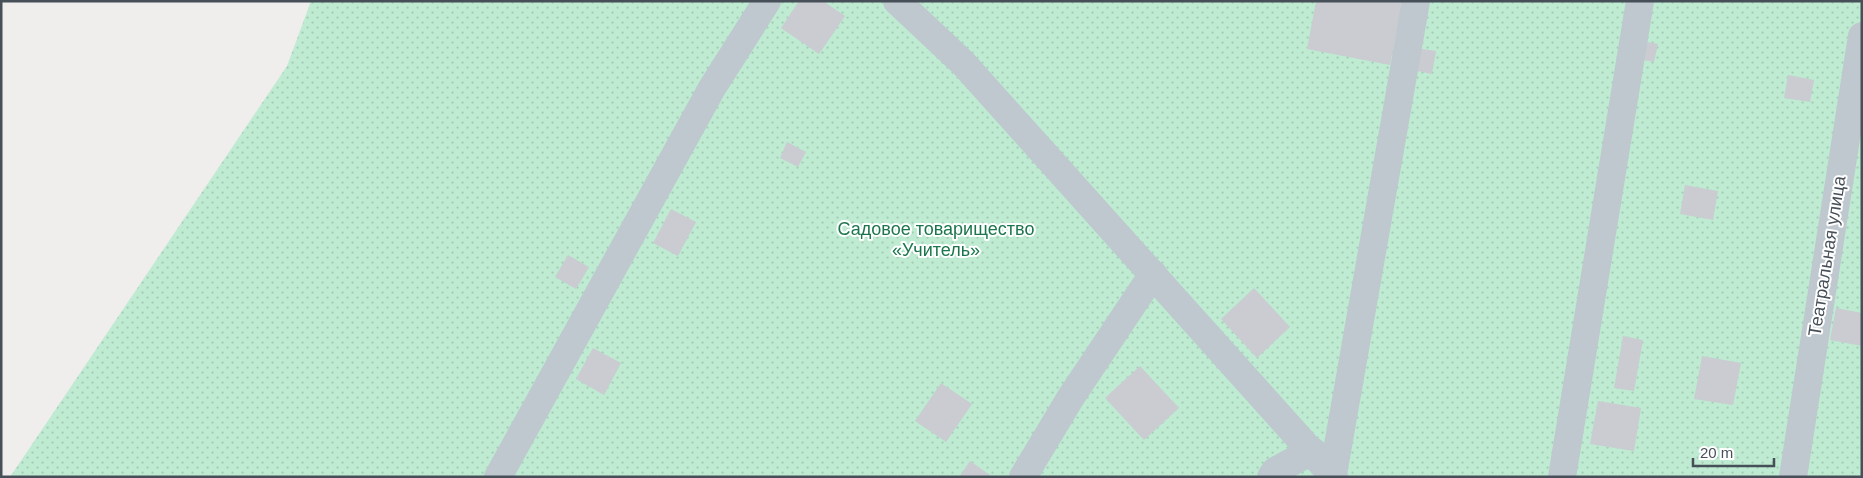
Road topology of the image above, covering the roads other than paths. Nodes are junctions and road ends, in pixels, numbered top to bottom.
1 (766, 1) edge
2 (897, 1) edge
3 (1416, 1) edge
4 (1640, 1) edge
5 (1862, 36) edge
6 (1153, 274) junction
7 (1312, 451) junction
8 (1334, 476) edge
9 (498, 477) edge
10 (1023, 477) edge
11 (1271, 477) edge
12 (1562, 477) edge
13 (1793, 477) edge

1 - 9 street
2 - 6 street
3 - 8 street
4 - 12 street
5 - 13 street, Театральная улица
6 - 7 street
6 - 10 street
7 - 8 street
7 - 11 street

